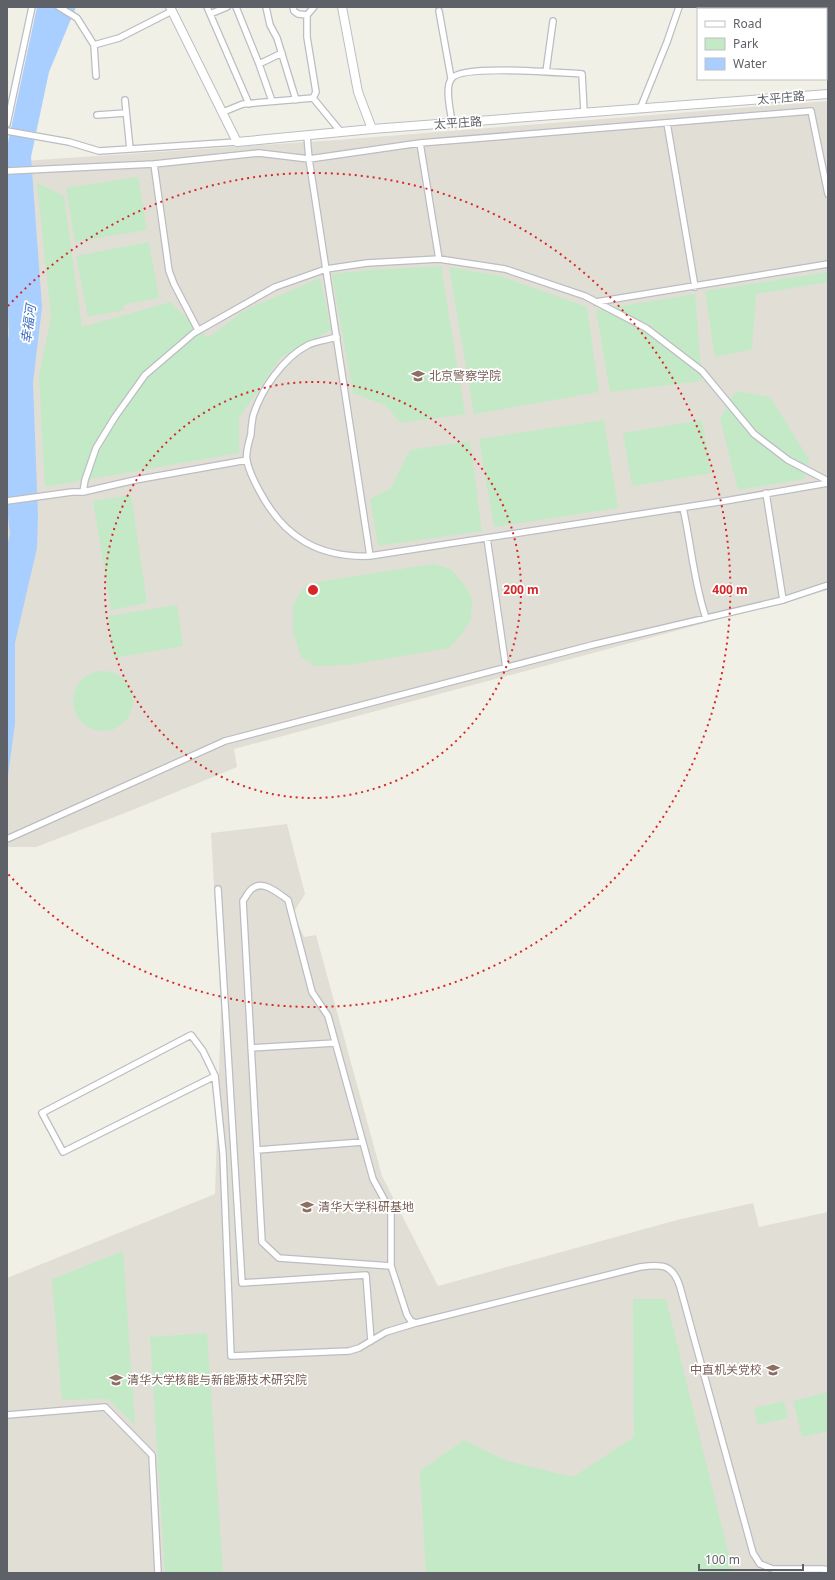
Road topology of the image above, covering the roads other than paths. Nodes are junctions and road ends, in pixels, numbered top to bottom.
1 (32, 7) edge
2 (59, 7) edge
3 (207, 7) edge
4 (227, 7) edge
5 (236, 7) edge
6 (266, 7) edge
7 (293, 7) edge
8 (314, 7) edge
9 (342, 7) edge
10 (679, 7) edge
11 (171, 9) edge
12 (439, 11) dead end
13 (210, 14) junction
14 (307, 15) junction
15 (553, 21) dead end
16 (94, 45) junction
17 (282, 53) junction
18 (259, 64) junction
19 (546, 72) junction
20 (96, 76) dead end
21 (451, 78) junction
22 (828, 94) edge
23 (313, 98) junction
24 (125, 100) dead end
25 (296, 100) junction
26 (272, 101) junction
27 (249, 104) junction
28 (640, 109) junction
29 (223, 112) junction
30 (584, 112) junction
31 (126, 113) junction
32 (97, 115) dead end
33 (452, 123) junction
34 (667, 123) junction
35 (7, 124) edge
36 (372, 129) junction
37 (7, 131) edge
38 (341, 132) junction
39 (307, 136) junction
40 (237, 142) junction
41 (420, 143) junction
42 (130, 149) junction
43 (309, 159) junction
44 (154, 164) junction
45 (7, 171) edge
46 (828, 194) edge
47 (439, 259) junction
48 (828, 264) edge
49 (326, 269) junction
50 (695, 287) junction
51 (596, 302) junction
52 (198, 330) junction
53 (337, 338) junction
54 (247, 460) junction
55 (828, 482) edge
56 (83, 492) junction
57 (766, 493) junction
58 (7, 501) edge
59 (683, 508) junction
60 (487, 538) junction
61 (370, 556) junction
62 (828, 585) edge
63 (783, 600) junction
64 (706, 618) junction
65 (506, 668) junction
66 (7, 839) edge
67 (218, 889) dead end
68 (335, 1042) junction
69 (251, 1048) junction
70 (215, 1076) junction
71 (362, 1142) junction
72 (257, 1150) junction
73 (391, 1266) junction
74 (416, 1323) junction
75 (371, 1341) junction
76 (7, 1415) edge
77 (828, 1570) edge
78 (158, 1573) edge

1 - 35 street
2 - 16 street
3 - 13 street
4 - 13 street
5 - 18 street
6 - 17 street
7 - 14 street
8 - 14 street
9 - 36 street
10 - 28 street
11 - 16 street
11 - 29 street
12 - 21 street
13 - 27 street
14 - 23 street
15 - 19 street
16 - 20 street
17 - 18 street
17 - 25 street
18 - 26 street
19 - 21 street
19 - 30 street
21 - 33 street
22 - 28 street, 太平庄路
23 - 25 street
23 - 38 street
24 - 31 street
25 - 26 street
26 - 27 street
27 - 29 street
28 - 30 street, 太平庄路
29 - 40 street
30 - 33 street, 太平庄路
31 - 32 street
31 - 42 street
33 - 36 street, 太平庄路
34 - 41 street
34 - 46 street
34 - 50 street
36 - 38 street, 太平庄路
37 - 42 street
38 - 39 street, 太平庄路
39 - 40 street, 太平庄路
39 - 43 street
40 - 42 street
41 - 43 street
41 - 47 street
43 - 44 street
43 - 49 street
44 - 45 street
44 - 52 street
47 - 49 street
47 - 51 street
48 - 50 street
49 - 52 street
49 - 53 street
50 - 51 street
51 - 55 street
52 - 56 street
53 - 54 street
53 - 61 street
54 - 56 street
54 - 61 street
55 - 57 street
56 - 58 street
57 - 59 street
57 - 63 street
59 - 60 street
59 - 64 street
60 - 61 street
60 - 65 street
62 - 63 street
63 - 64 street
64 - 65 street
65 - 66 street
67 - 75 street
68 - 69 street
68 - 69 street
68 - 71 street
69 - 72 street
70 - 70 street
70 - 75 street
71 - 72 street
71 - 73 street
72 - 73 street
73 - 74 street
74 - 75 street
74 - 77 street
76 - 78 street

